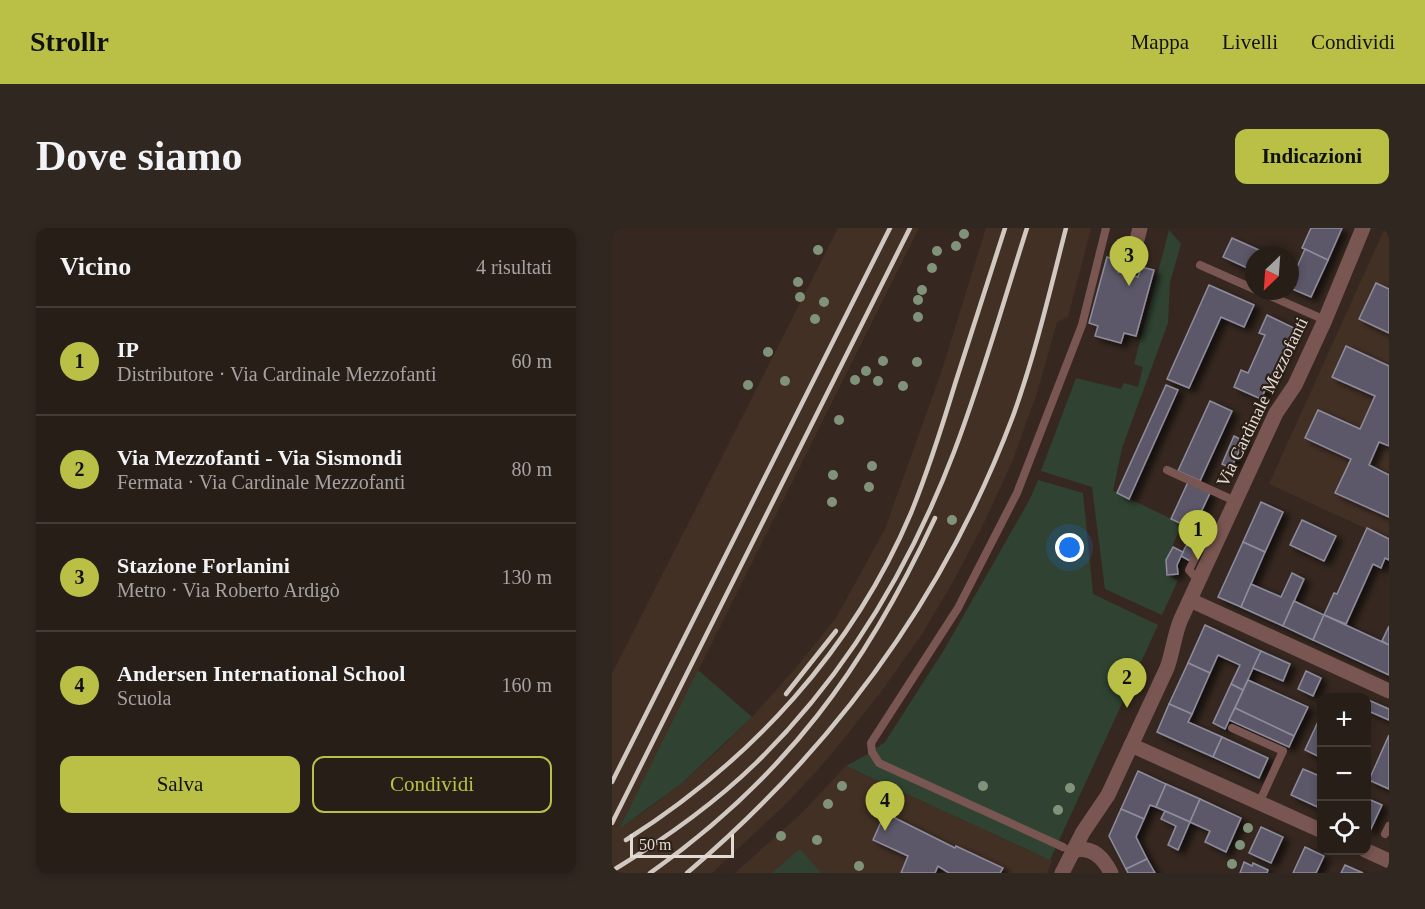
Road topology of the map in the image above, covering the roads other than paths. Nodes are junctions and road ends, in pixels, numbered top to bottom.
1 (1106, 228) edge
2 (1140, 228) edge
3 (1363, 228) edge
4 (1200, 265) dead end
5 (1128, 274) dead end
6 (1245, 285) edge
7 (1279, 300) edge
8 (1325, 320) junction
9 (1167, 470) dead end
10 (1235, 501) junction
11 (1190, 600) junction
12 (1389, 691) edge
13 (1232, 728) dead end
14 (1131, 745) junction
15 (1259, 803) junction
16 (1317, 829) edge
17 (1068, 852) junction
18 (1371, 853) edge
19 (1389, 861) edge
20 (1062, 873) edge
21 (1076, 873) edge
22 (1112, 873) edge

1 - 17 lane
2 - 5 street
3 - 8 street, Via Cardinale Mezzofanti
4 - 6 lane
7 - 8 lane
8 - 10 street, Via Cardinale Mezzofanti
9 - 10 lane
10 - 11 street, Via Cardinale Mezzofanti
11 - 12 street
11 - 14 street, Via Cardinale Mezzofanti
13 - 15 lane
14 - 15 street
14 - 17 street, Via Cardinale Mezzofanti
15 - 16 street
17 - 20 street, Via Cardinale Mezzofanti
17 - 21 street
17 - 22 street
18 - 19 street

